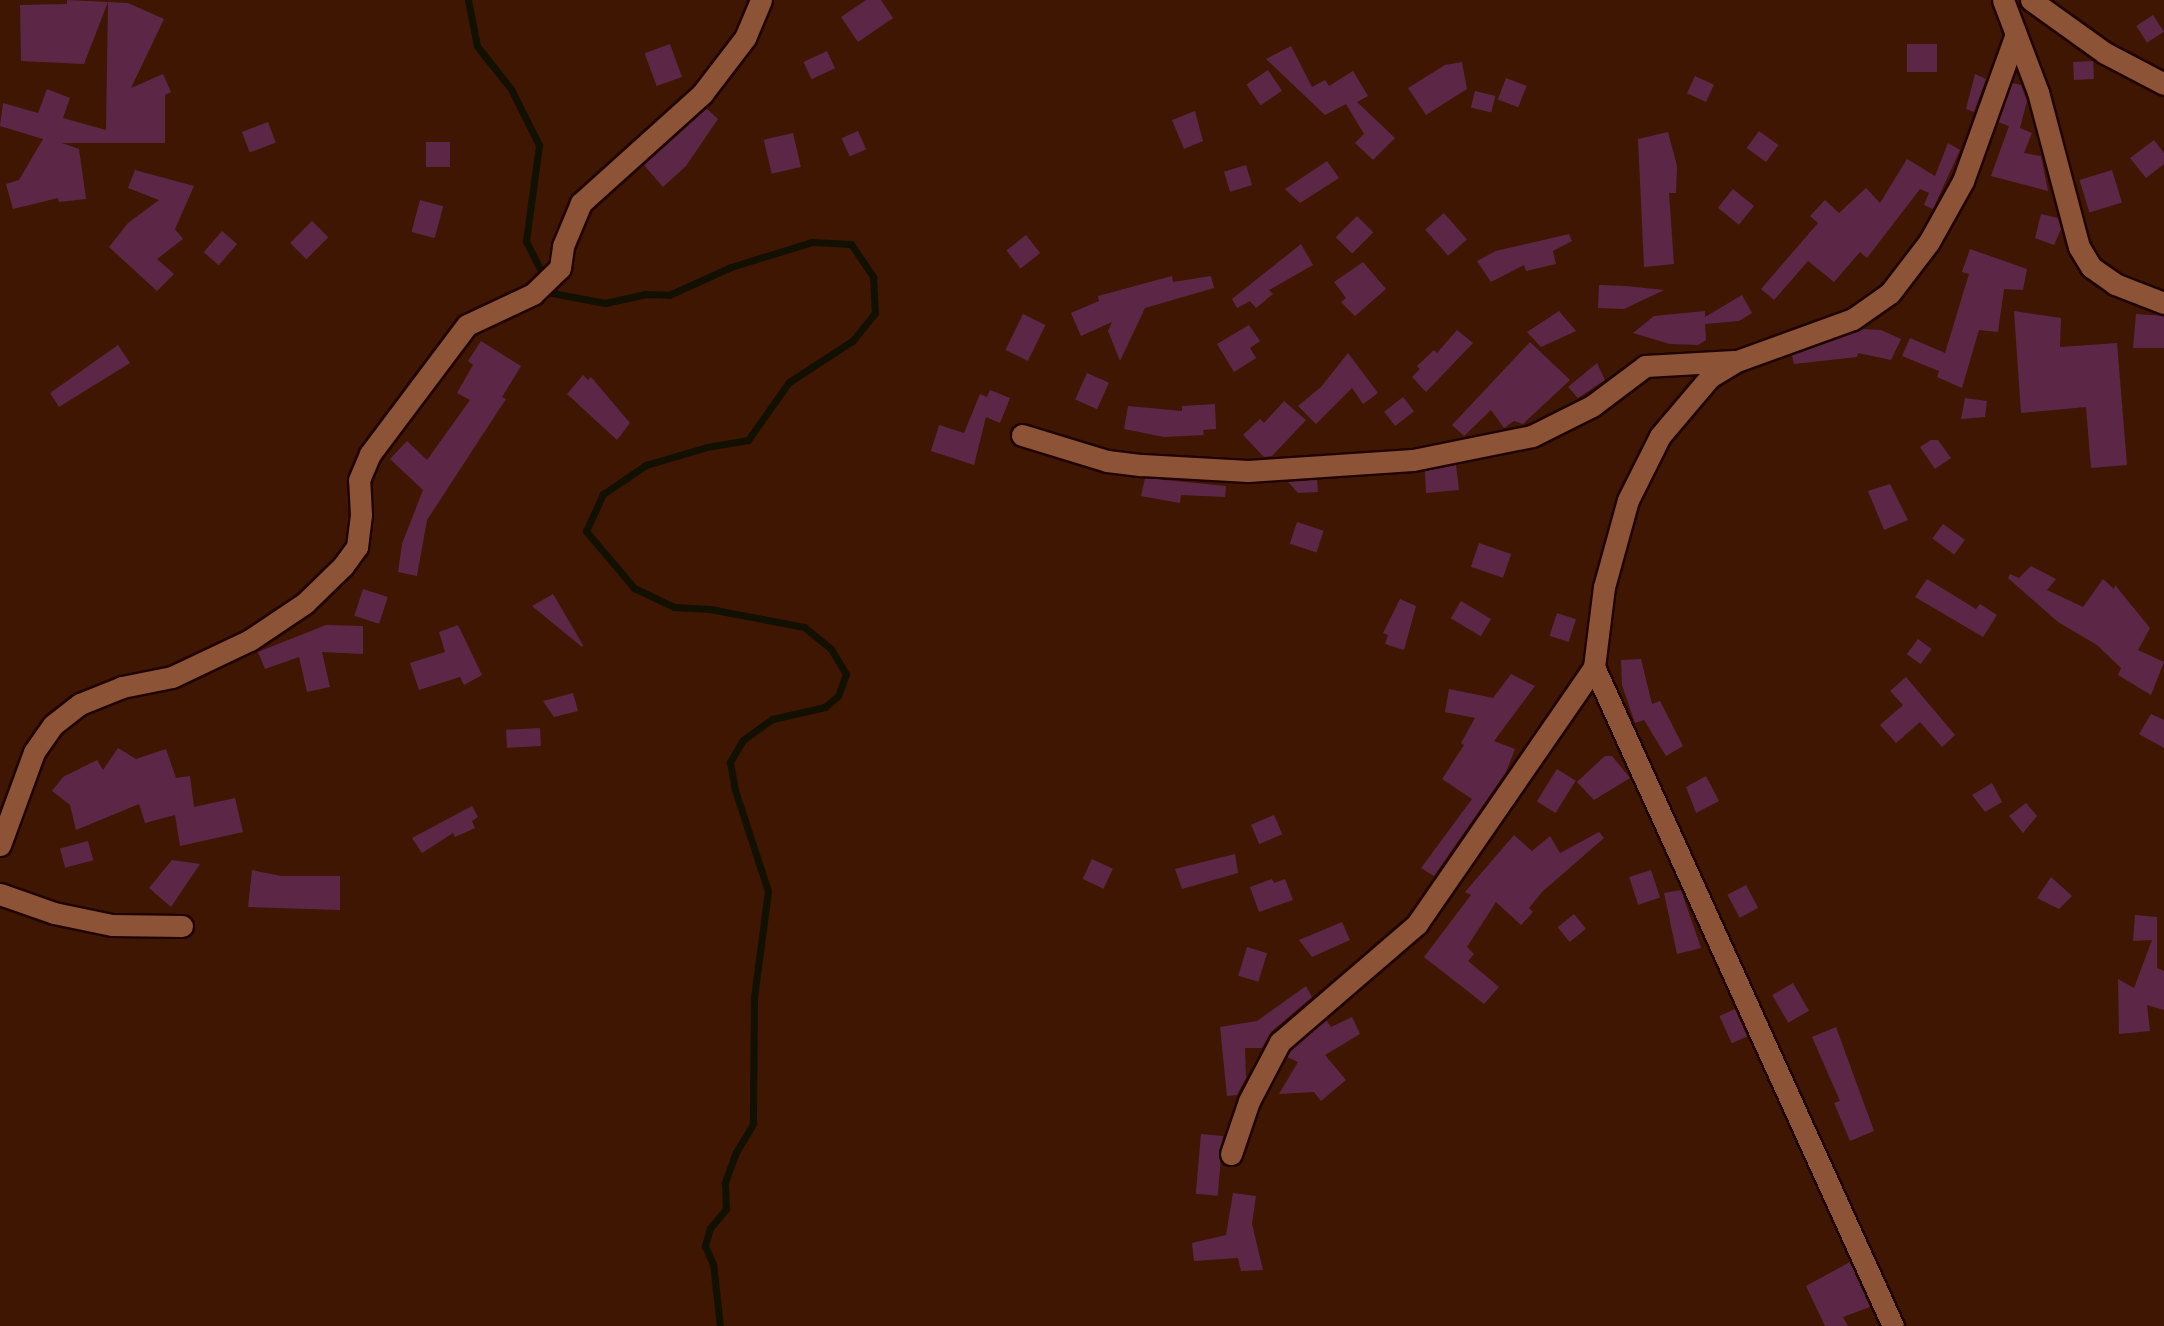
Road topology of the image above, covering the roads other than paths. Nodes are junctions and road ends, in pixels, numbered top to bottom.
1 (761, 0) edge
2 (2003, 0) edge
3 (2031, 0) edge
4 (2016, 33) junction
5 (2164, 84) edge
6 (2164, 303) edge
7 (1737, 361) junction
8 (1022, 435) dead end
9 (1594, 667) junction
10 (0, 845) edge
11 (0, 894) edge
12 (182, 926) dead end
13 (1231, 1154) dead end
14 (1893, 1326) edge

1 - 10 street
2 - 4 street
3 - 5 street
4 - 6 street
4 - 7 street
7 - 8 street
7 - 9 street
9 - 13 street
9 - 14 street
11 - 12 street

